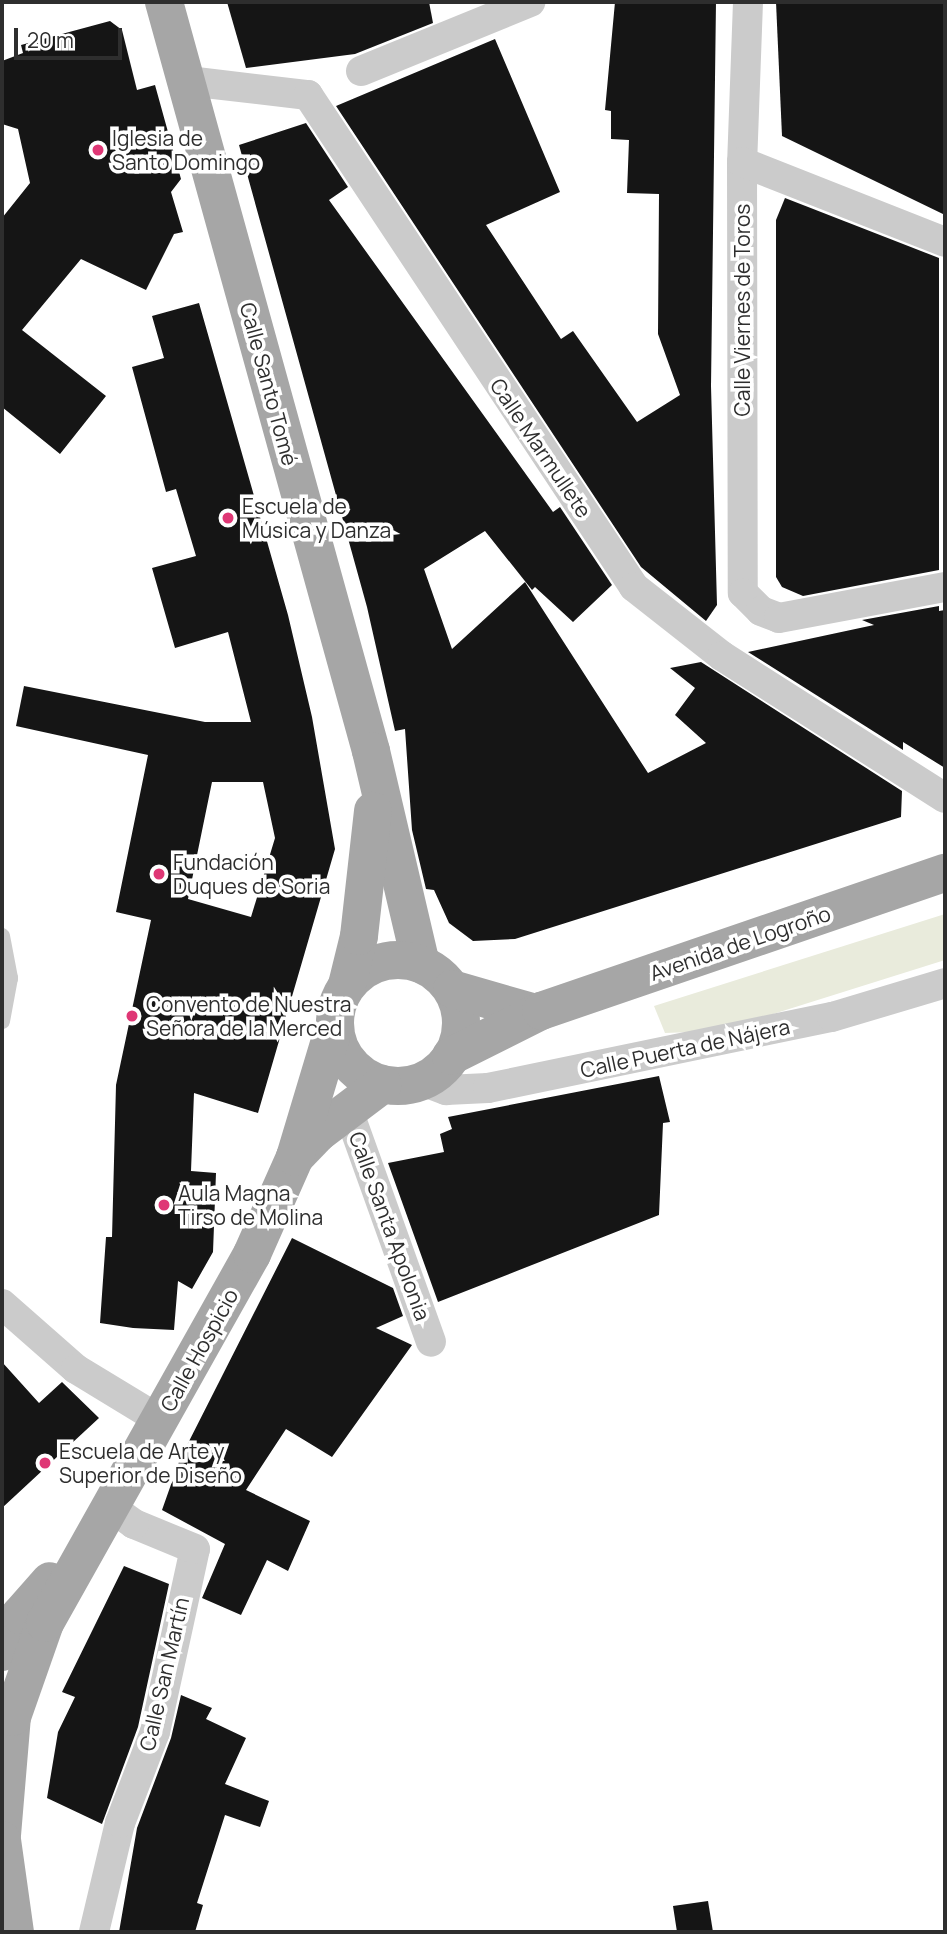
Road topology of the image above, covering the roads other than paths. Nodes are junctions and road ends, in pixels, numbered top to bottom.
1 (164, 2) edge
2 (530, 2) edge
3 (748, 2) edge
4 (361, 71) dead end
5 (188, 81) junction
6 (742, 162) junction
7 (945, 242) edge
8 (945, 587) edge
9 (375, 767) junction
10 (945, 798) edge
11 (945, 873) edge
12 (2, 936) edge
13 (421, 964) junction
14 (945, 983) edge
15 (347, 985) junction
16 (452, 989) junction
17 (535, 1013) junction
18 (2, 1021) edge
19 (335, 1024) junction
20 (452, 1056) junction
21 (422, 1081) junction
22 (383, 1084) junction
23 (348, 1110) junction
24 (295, 1157) junction
25 (2, 1304) edge
26 (431, 1342) dead end
27 (160, 1420) junction
28 (99, 1520) junction
29 (32, 1601) junction
30 (2, 1624) edge
31 (2, 1653) edge
32 (2, 1837) edge
33 (10, 1919) edge
34 (94, 1932) edge

1 - 5 main road, Calle Santo Tomé
2 - 4 street
3 - 6 street, Calle Viernes de Toros
5 - 9 main road, Calle Santo Tomé
5 - 10 street, Calle Marmullete
6 - 7 street
6 - 8 street, Calle Viernes de Toros
9 - 13 main road, Calle Santo Tomé
9 - 15 main road, Calle Santo Tomé
11 - 17 main road, Avenida de Logroño
12 - 18 lane
13 - 15 main road
13 - 16 main road
14 - 21 street, Calle Puerta de Nájera
15 - 19 main road
16 - 17 main road
16 - 20 main road
17 - 20 main road, Avenida de Logroño
19 - 22 main road
19 - 24 main road, Calle Hospicio
20 - 21 main road
21 - 22 main road
22 - 23 main road, Calle Hospicio
23 - 24 main road, Calle Hospicio
23 - 26 street, Calle Santa Apolonia
24 - 27 main road, Calle Hospicio
25 - 27 street
27 - 28 main road, Calle Hospicio
28 - 29 main road
28 - 32 main road
28 - 34 street, Calle San Martín
29 - 30 street
29 - 31 main road
32 - 33 main road

